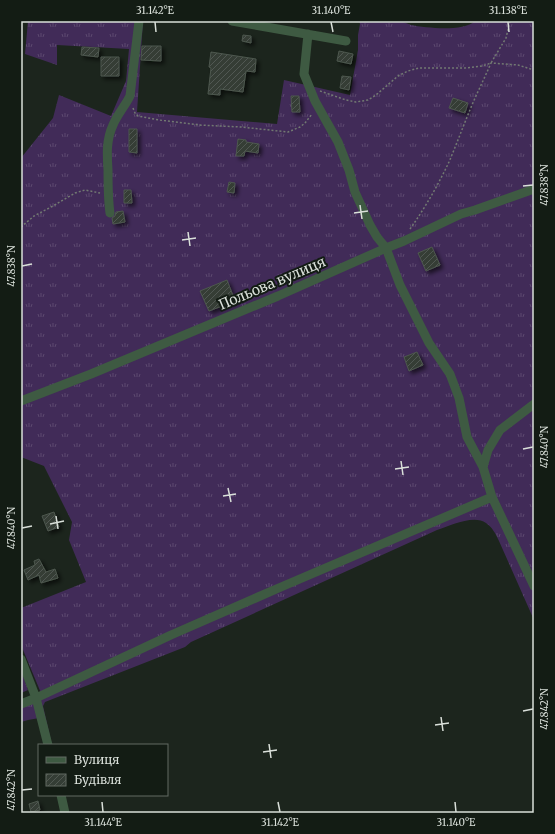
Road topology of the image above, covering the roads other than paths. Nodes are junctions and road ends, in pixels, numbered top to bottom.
1 (138, 21) edge
2 (232, 21) edge
3 (308, 34) junction
4 (346, 40) dead end
5 (534, 189) edge
6 (110, 213) dead end
7 (386, 248) junction
8 (21, 401) edge
9 (534, 404) edge
10 (483, 466) junction
11 (492, 497) junction
12 (534, 586) edge
13 (21, 659) edge
14 (36, 698) junction
15 (21, 704) edge
16 (48, 744) edge
17 (61, 796) edge
18 (65, 813) edge

1 - 6 street
2 - 3 street
3 - 4 street
3 - 7 street
5 - 7 street, Польова вулиця
7 - 8 street, Польова вулиця
7 - 10 street
9 - 10 street
10 - 11 street
11 - 12 street
11 - 14 street
13 - 14 street
14 - 15 street
14 - 16 street
17 - 18 street

